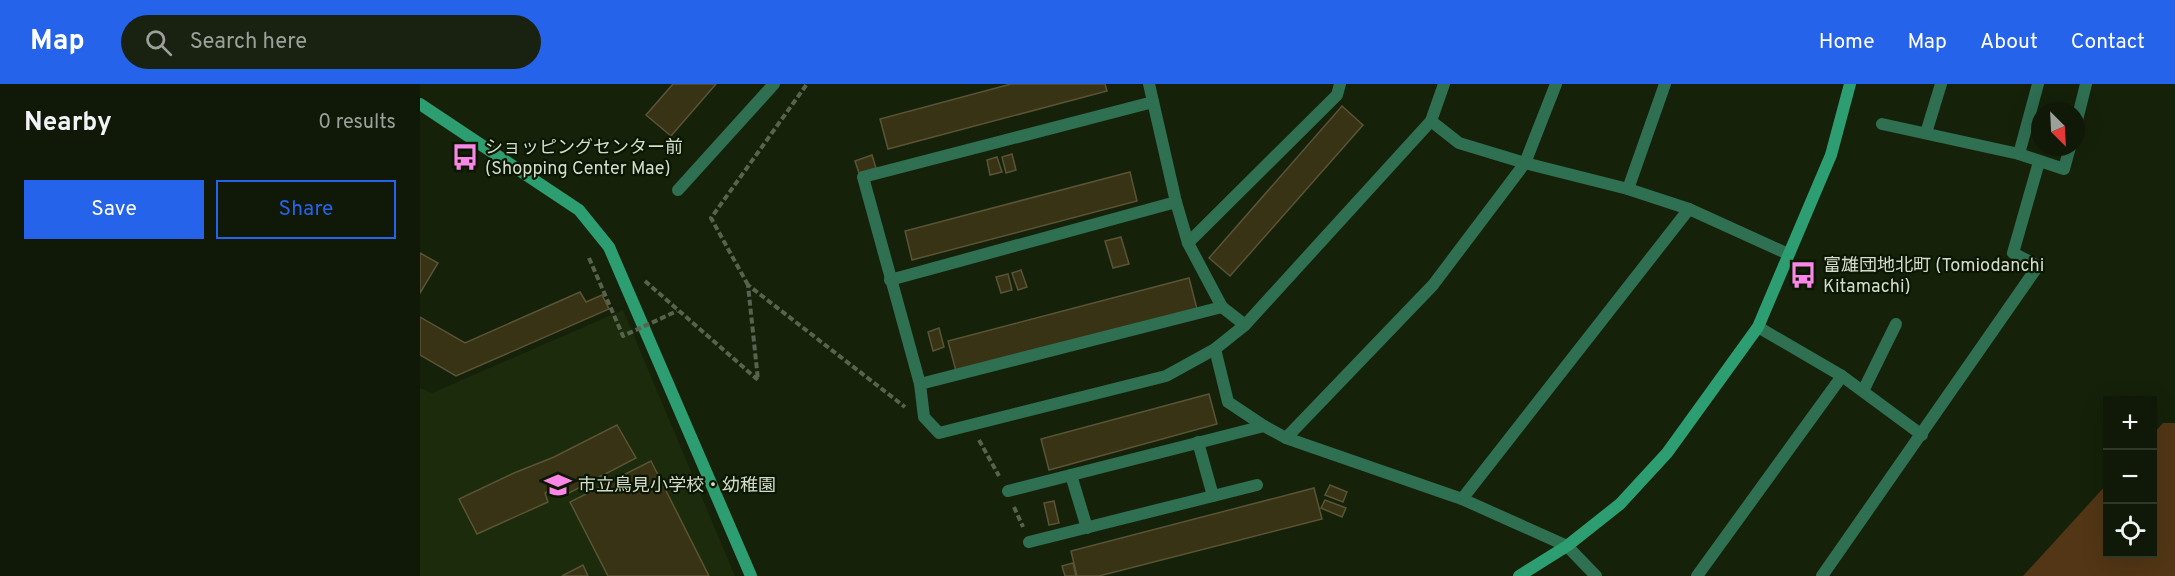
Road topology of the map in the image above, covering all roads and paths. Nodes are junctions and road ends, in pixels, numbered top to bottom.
1 (774, 84) edge
2 (807, 84) edge
3 (1149, 84) edge
4 (1340, 84) edge
5 (1444, 84) edge
6 (1556, 84) edge
7 (1665, 84) edge
8 (1850, 84) edge
9 (1941, 84) edge
10 (2038, 84) edge
11 (2086, 84) edge
12 (1153, 102) junction
13 (2081, 102) edge
14 (420, 104) edge
15 (1431, 121) junction
16 (1882, 124) dead end
17 (1926, 133) junction
18 (2019, 154) junction
19 (2068, 156) edge
20 (2039, 162) junction
21 (1525, 163) junction
22 (1628, 189) junction
23 (678, 190) dead end
24 (1176, 202) junction
25 (1689, 209) junction
26 (1188, 243) junction
27 (1788, 254) junction
28 (589, 258) dead end
29 (643, 279) dead end
30 (890, 280) junction
31 (748, 285) junction
32 (1222, 307) junction
33 (677, 311) junction
34 (1896, 324) dead end
35 (1245, 325) junction
36 (1758, 327) junction
37 (1215, 349) junction
38 (1842, 376) junction
39 (920, 384) junction
40 (1863, 391) junction
41 (912, 412) dead end
42 (1264, 426) junction
43 (1922, 435) junction
44 (1286, 438) junction
45 (1198, 442) junction
46 (1071, 475) junction
47 (1257, 485) dead end
48 (1008, 491) dead end
49 (1213, 496) junction
50 (1462, 499) junction
51 (1087, 528) junction
52 (1029, 542) dead end
53 (1567, 546) junction
54 (751, 576) edge
55 (1519, 576) edge
56 (1596, 576) edge
57 (1697, 576) edge
58 (1822, 576) edge

1 - 23 street
2 - 31 path
3 - 12 street
4 - 26 street
5 - 15 street
6 - 21 street
7 - 22 street
8 - 27 street
9 - 17 street
10 - 18 street
11 - 13 street
12 - 24 street
12 - 30 street
14 - 54 street
15 - 21 street
15 - 35 street
16 - 17 street
17 - 18 street
18 - 20 street
19 - 20 street
20 - 43 street
21 - 22 street
21 - 44 street
22 - 25 street
24 - 26 street
24 - 30 street
25 - 27 street
25 - 50 street
26 - 32 street
27 - 36 street
28 - 33 path, bridge
29 - 33 path
30 - 39 street
31 - 33 path
31 - 41 path
32 - 35 street
32 - 39 street
34 - 40 street
35 - 37 street
36 - 38 street
36 - 53 street
37 - 39 street
37 - 42 street
38 - 40 street
38 - 57 street
40 - 43 street
42 - 44 street
42 - 45 street
43 - 58 street
44 - 50 street
45 - 46 street
45 - 49 street
46 - 48 street
46 - 51 street
47 - 49 street
49 - 51 street
50 - 53 street
51 - 52 street
53 - 55 street
53 - 56 street

